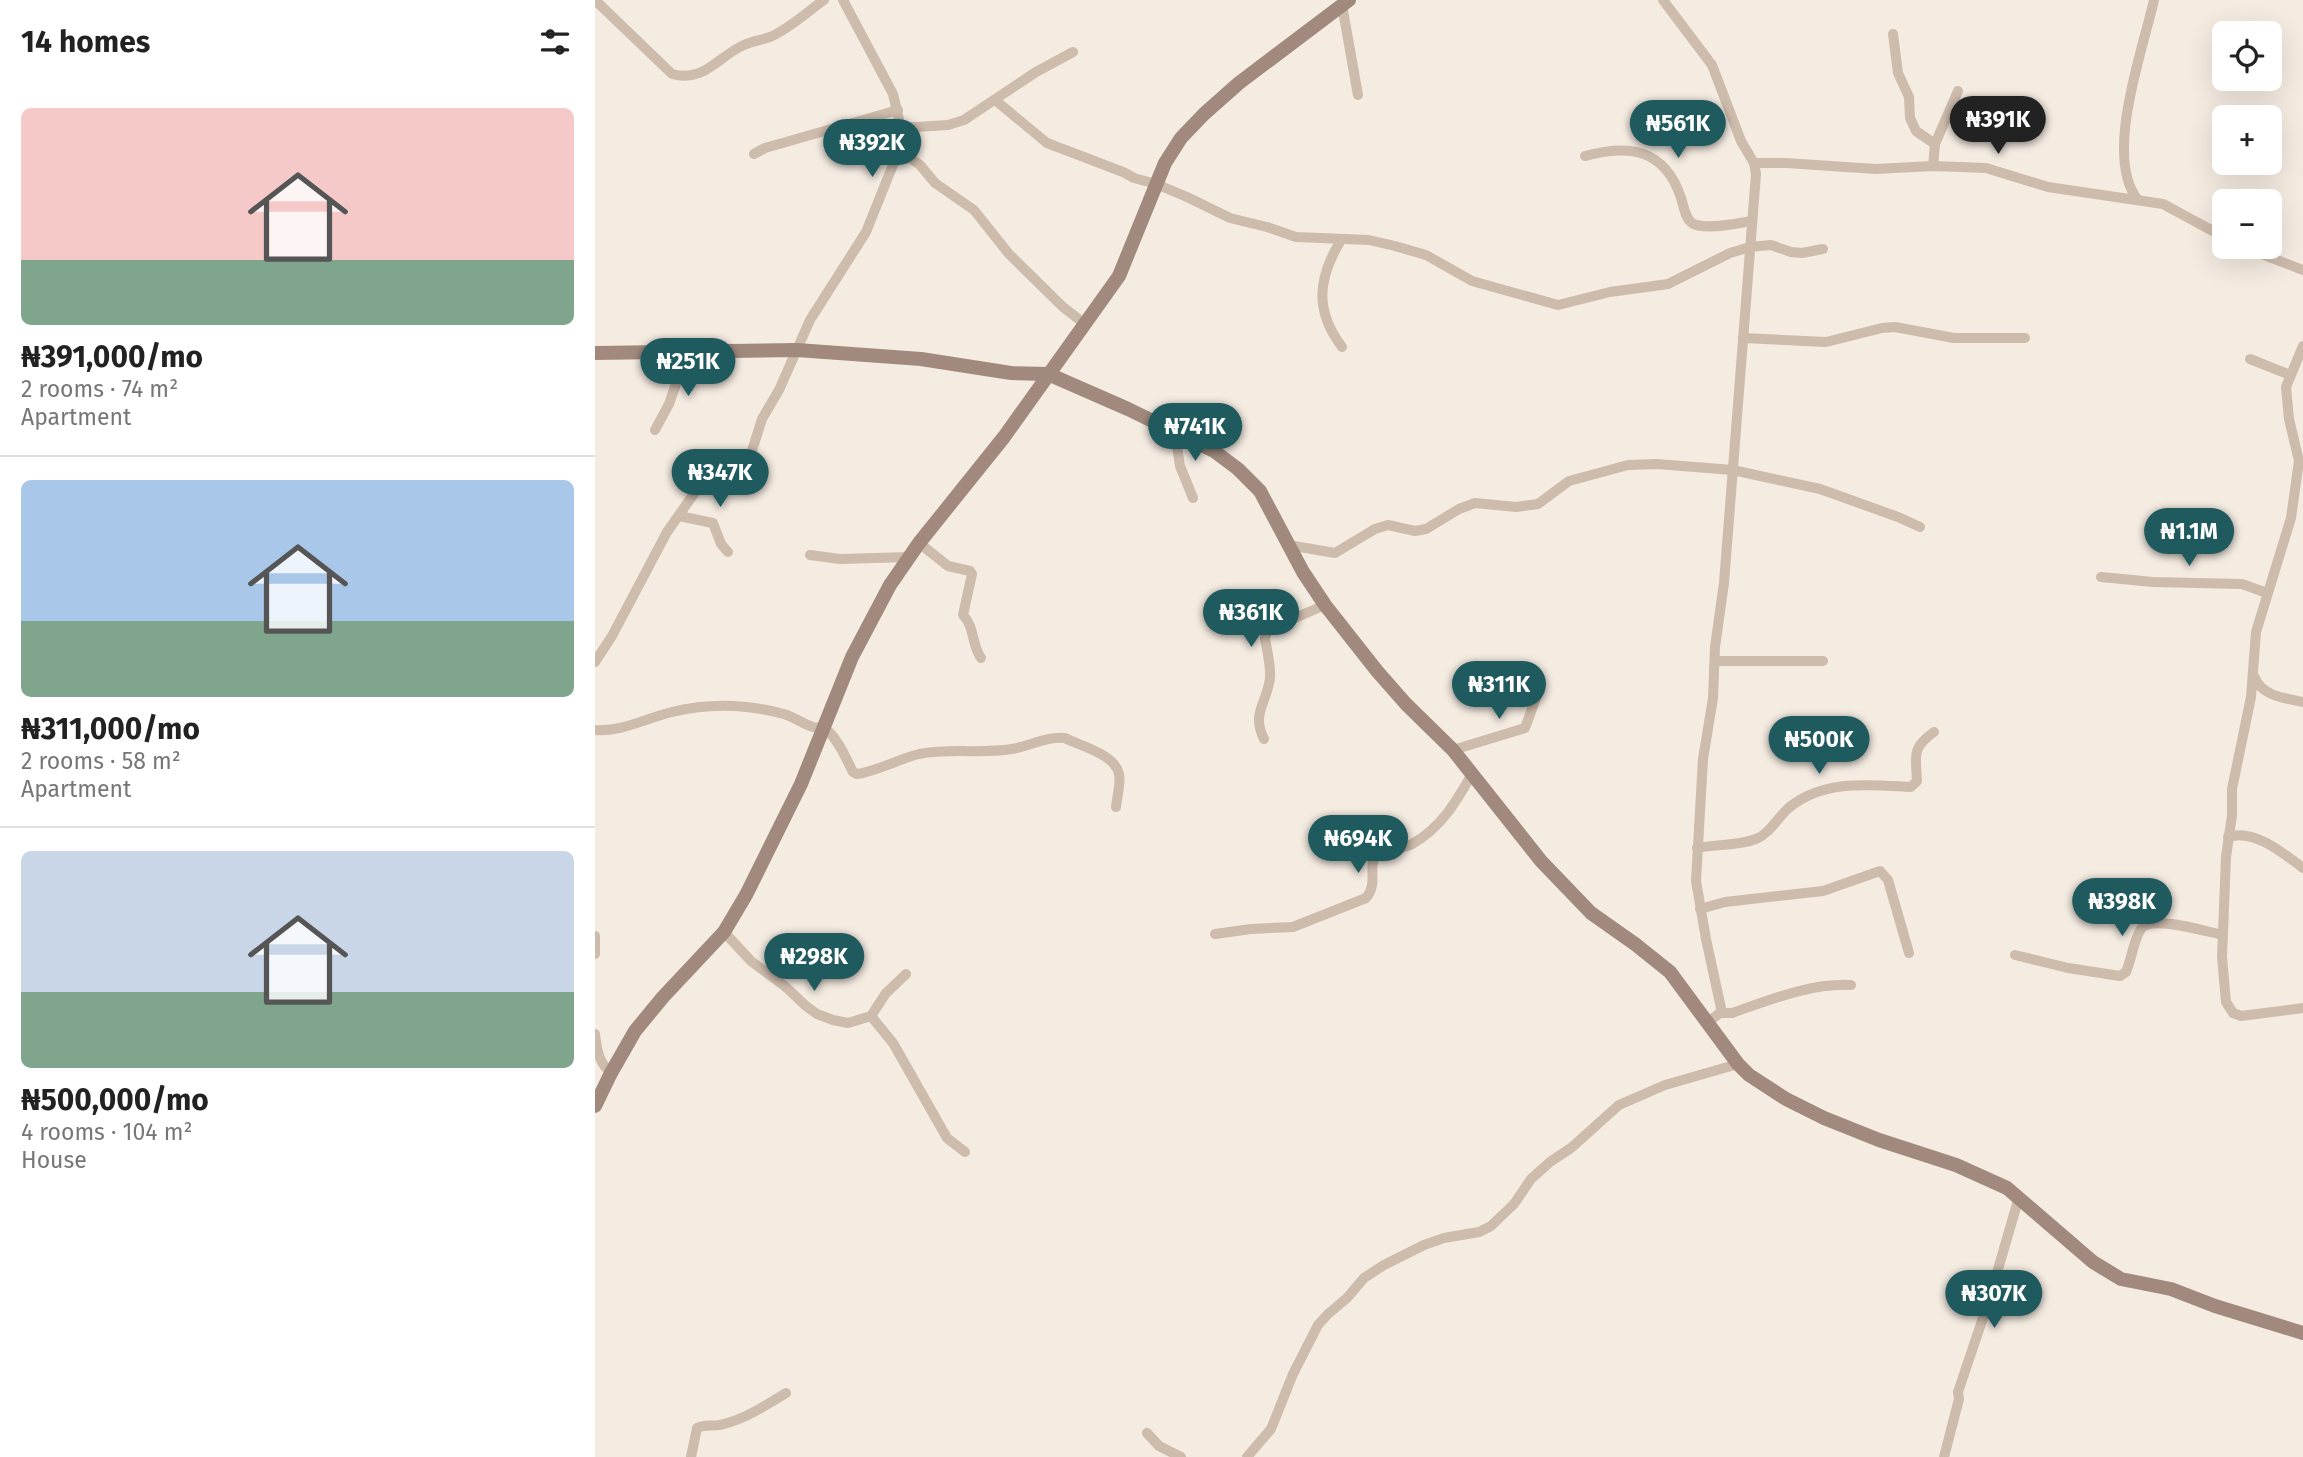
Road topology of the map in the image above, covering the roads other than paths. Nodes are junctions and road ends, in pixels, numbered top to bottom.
1 (595, 0) edge
2 (824, 0) edge
3 (843, 0) edge
4 (1663, 0) edge
5 (2154, 0) edge
6 (1346, 3) edge
7 (1893, 34) dead end
8 (1073, 51) dead end
9 (1958, 91) dead end
10 (1358, 95) dead end
11 (995, 100) junction
12 (898, 110) junction
13 (901, 128) junction
14 (1935, 144) junction
15 (899, 150) junction
16 (754, 154) dead end
17 (1585, 156) dead end
18 (1754, 163) junction
19 (1933, 166) junction
20 (1156, 184) junction
21 (2138, 200) junction
22 (1752, 221) junction
23 (2212, 231) edge
24 (1341, 240) junction
25 (1750, 247) junction
26 (1823, 249) dead end
27 (2274, 259) edge
28 (2303, 270) edge
29 (1085, 324) junction
30 (1743, 338) junction
31 (2025, 338) dead end
32 (2303, 346) edge
33 (1342, 347) dead end
34 (797, 350) junction
35 (687, 352) junction
36 (595, 353) edge
37 (2250, 359) dead end
38 (1048, 374) junction
39 (2290, 374) junction
40 (655, 430) dead end
41 (1175, 433) junction
42 (1734, 470) junction
43 (1193, 498) dead end
44 (679, 516) junction
45 (1920, 527) dead end
46 (919, 543) junction
47 (1288, 545) junction
48 (728, 552) dead end
49 (810, 555) dead end
50 (909, 557) junction
51 (2101, 577) dead end
52 (2267, 593) junction
53 (1325, 605) junction
54 (981, 658) dead end
55 (1715, 661) junction
56 (1823, 661) dead end
57 (595, 662) edge
58 (2252, 672) junction
59 (1540, 687) dead end
60 (2303, 702) edge
61 (823, 729) junction
62 (595, 730) edge
63 (1934, 732) dead end
64 (1265, 739) dead end
65 (1453, 750) junction
66 (1472, 775) junction
67 (1116, 807) dead end
68 (2228, 837) junction
69 (1697, 848) junction
70 (2303, 868) edge
71 (1700, 909) junction
72 (724, 932) junction
73 (1215, 934) dead end
74 (2223, 935) junction
75 (595, 936) edge
76 (1909, 953) dead end
77 (595, 954) edge
78 (2015, 955) dead end
79 (906, 974) dead end
80 (1851, 985) dead end
81 (2303, 1008) edge
82 (871, 1016) junction
83 (1714, 1017) junction
84 (595, 1034) edge
85 (1738, 1064) junction
86 (611, 1073) junction
87 (595, 1106) edge
88 (965, 1152) dead end
89 (2019, 1197) junction
90 (2303, 1333) edge
91 (786, 1393) dead end
92 (1147, 1433) dead end
93 (691, 1457) edge
94 (1181, 1457) edge
95 (1247, 1457) edge
96 (1944, 1457) edge

1 - 2 street
3 - 12 street
4 - 18 street
5 - 21 street
6 - 10 street
6 - 20 street
7 - 14 street
8 - 11 street
9 - 14 street
11 - 13 street
11 - 20 street
12 - 13 street
12 - 16 street
13 - 15 street
14 - 19 street
15 - 29 street
15 - 34 street
17 - 22 street
18 - 19 street
18 - 22 street
19 - 21 street
20 - 24 street
20 - 29 street
21 - 23 street
22 - 25 street
24 - 25 street
24 - 33 street
25 - 26 street
25 - 30 street
27 - 28 street
29 - 38 street
30 - 31 street
30 - 42 street
32 - 39 street
34 - 35 street
34 - 38 street
34 - 44 street
35 - 36 street
35 - 40 street
37 - 39 street
38 - 41 street
38 - 46 street
39 - 52 street
41 - 43 street
41 - 47 street
42 - 45 street
42 - 47 street
42 - 55 street
44 - 48 street
44 - 57 street
46 - 50 street
46 - 54 street
47 - 53 street
49 - 50 street
50 - 61 street
51 - 52 street
52 - 58 street
53 - 64 street
53 - 65 street
55 - 56 street
55 - 69 street
58 - 60 street
58 - 68 street
59 - 65 street
61 - 62 street
61 - 67 street
61 - 72 street
63 - 69 street
65 - 66 street
66 - 73 street
66 - 83 street
68 - 70 street
68 - 74 street
69 - 71 street
71 - 76 street
71 - 83 street
72 - 82 street
72 - 86 street
74 - 78 street
74 - 81 street
75 - 77 street
79 - 82 street
80 - 83 street
82 - 88 street
83 - 85 street
84 - 86 street
85 - 89 street
85 - 95 street
86 - 87 street
89 - 90 street
89 - 96 street
91 - 93 street
92 - 94 street

